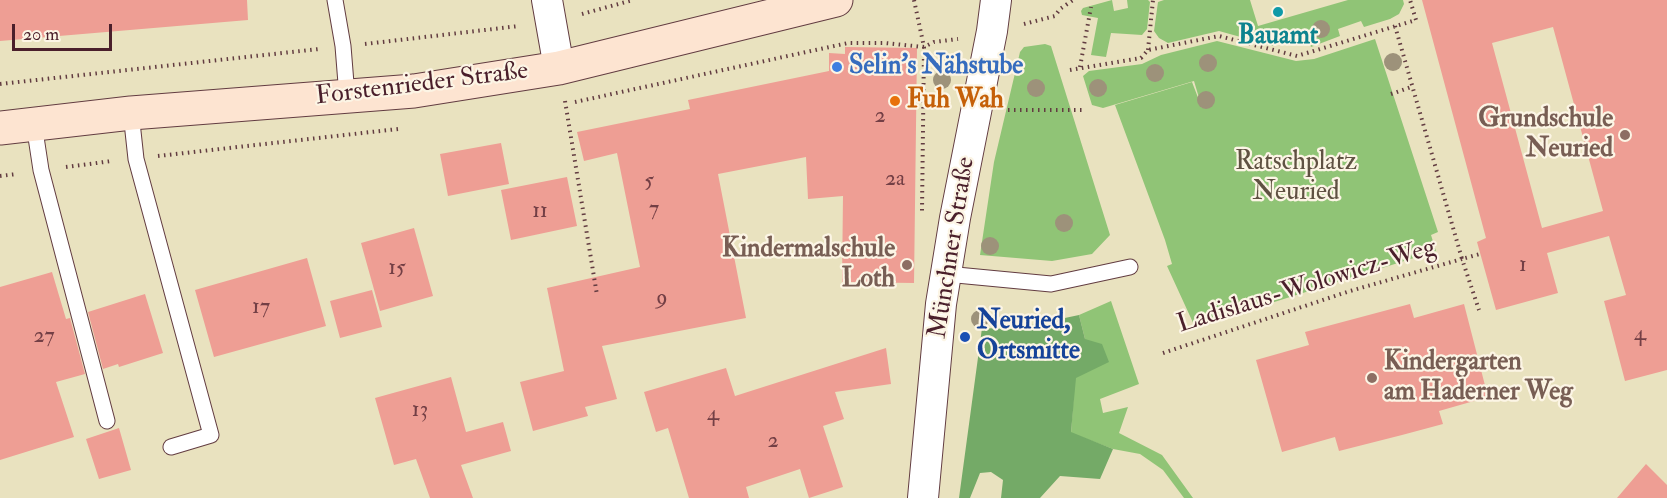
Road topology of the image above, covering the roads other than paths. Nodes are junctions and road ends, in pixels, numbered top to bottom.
1 (335, 0) edge
2 (547, 0) edge
3 (836, 0) edge
4 (996, 0) edge
5 (559, 68) junction
6 (346, 96) junction
7 (131, 113) junction
8 (34, 124) junction
9 (0, 128) edge
10 (1130, 267) dead end
11 (946, 274) junction
12 (107, 422) dead end
13 (171, 447) dead end
14 (923, 498) edge

1 - 6 lane
2 - 5 street
3 - 5 main road, Forstenrieder Straße
4 - 11 street, Münchner Straße
5 - 6 main road, Forstenrieder Straße
6 - 7 main road, Forstenrieder Straße
7 - 8 main road, Forstenrieder Straße
7 - 13 lane
8 - 9 main road, Forstenrieder Straße
8 - 12 lane
10 - 11 lane
11 - 14 street, Münchner Straße

